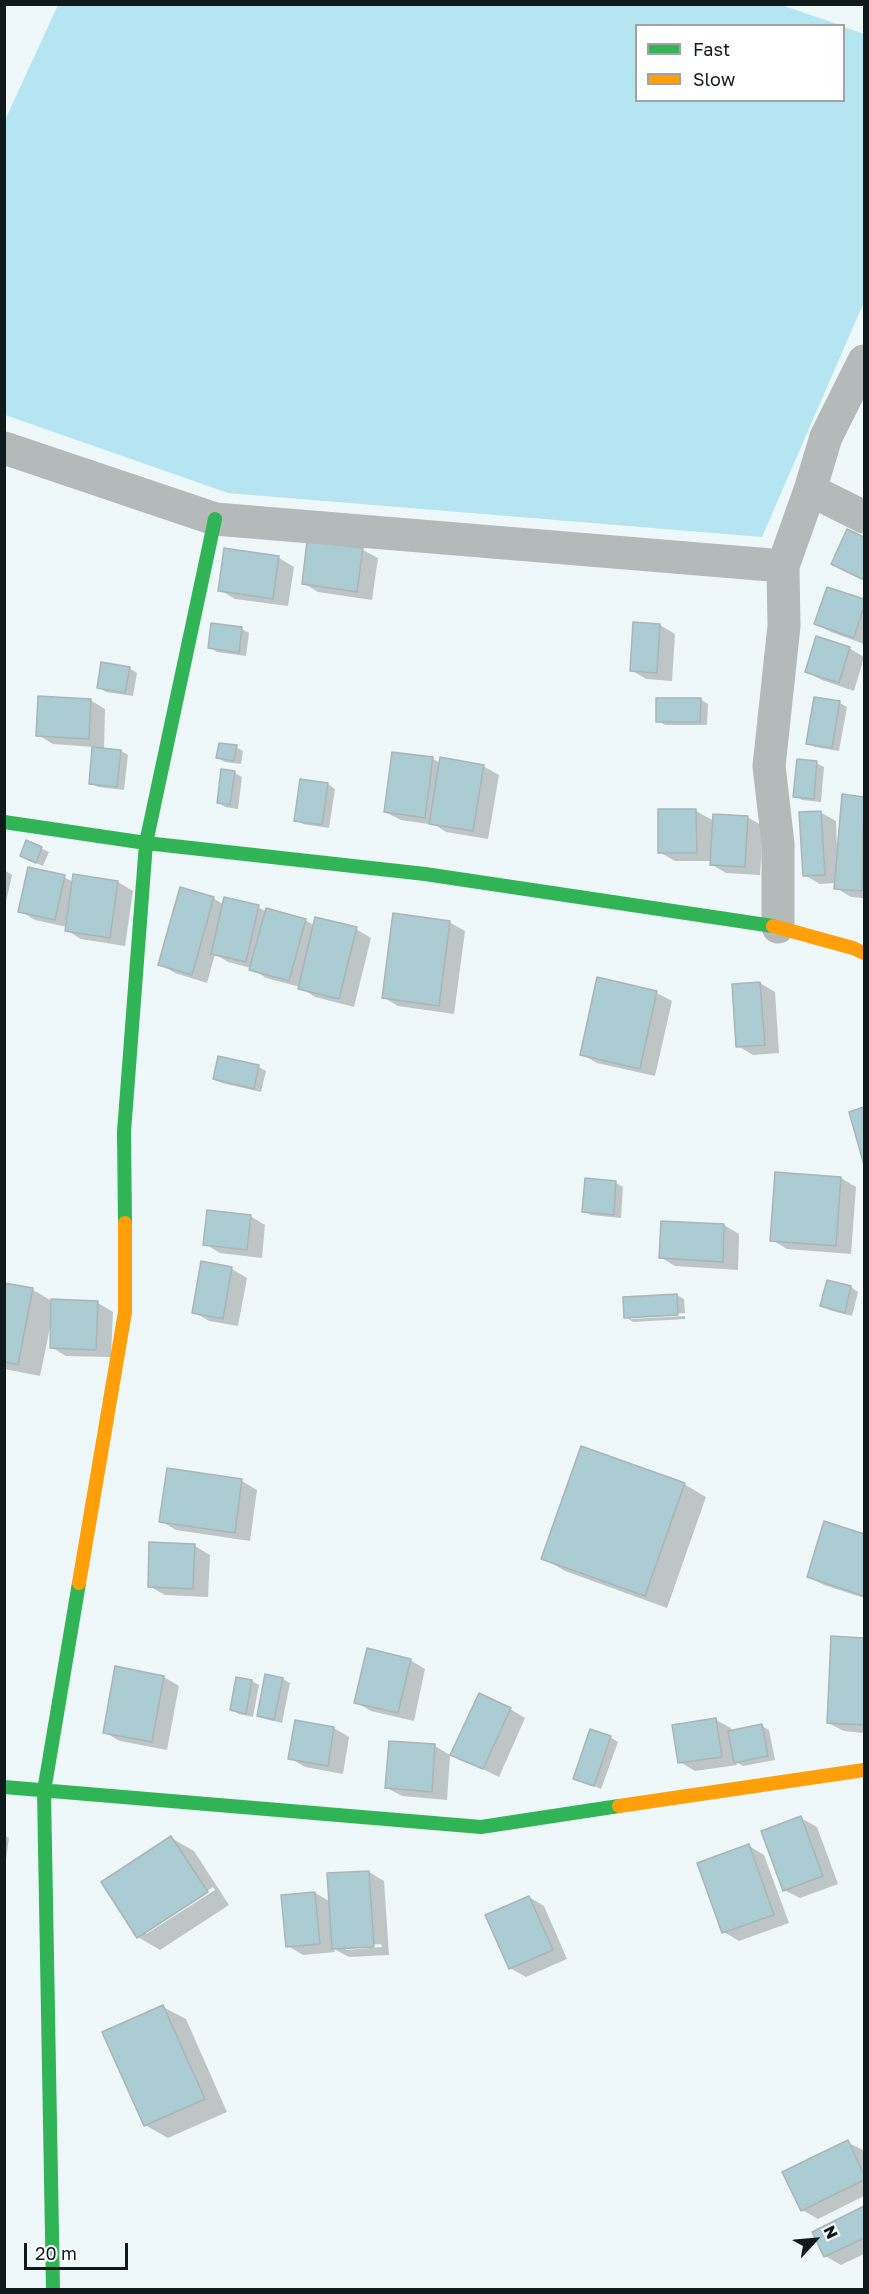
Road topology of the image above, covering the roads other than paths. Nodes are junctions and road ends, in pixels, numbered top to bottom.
1 (864, 361) edge
2 (4, 448) edge
3 (810, 490) junction
4 (864, 517) edge
5 (215, 519) junction
6 (783, 566) junction
7 (4, 822) edge
8 (147, 843) junction
9 (778, 927) junction
10 (864, 953) edge
11 (864, 1770) edge
12 (4, 1787) edge
13 (44, 1791) junction
14 (53, 2289) edge

1 - 3 street
2 - 5 street
3 - 4 street
3 - 6 street
5 - 6 street
5 - 8 street
6 - 9 street
7 - 8 street
8 - 9 street
8 - 13 street
9 - 10 street
11 - 13 street
12 - 13 street
13 - 14 street

